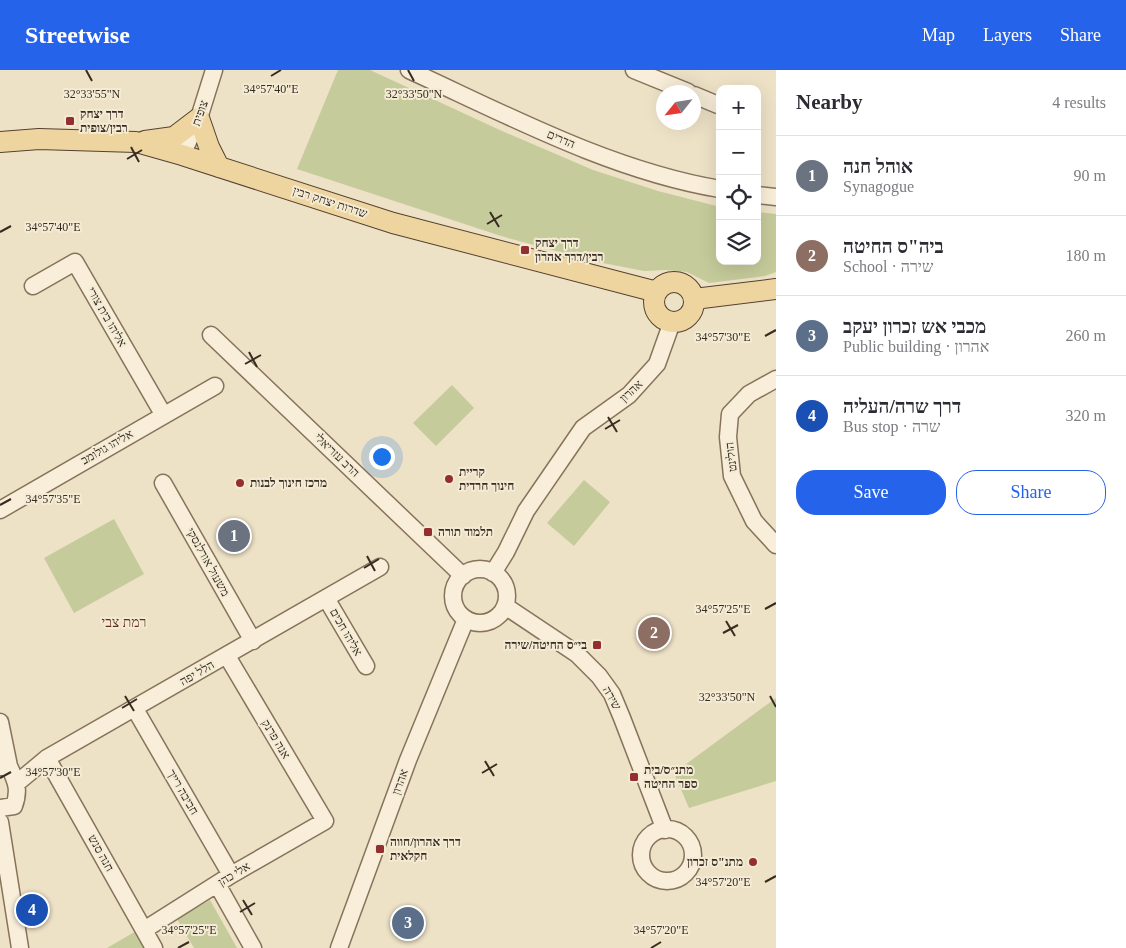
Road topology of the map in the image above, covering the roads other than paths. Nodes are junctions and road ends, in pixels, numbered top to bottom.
1 (214, 70) edge
2 (409, 70) edge
3 (637, 71) edge
4 (671, 85) edge
5 (701, 98) edge
6 (716, 104) edge
7 (199, 118) junction
8 (0, 142) edge
9 (136, 142) junction
10 (182, 155) junction
11 (219, 166) junction
12 (716, 188) edge
13 (761, 195) edge
14 (776, 197) edge
15 (33, 286) dead end
16 (776, 289) edge
17 (657, 292) junction
18 (694, 299) junction
19 (672, 322) junction
20 (211, 336) dead end
21 (776, 379) edge
22 (215, 386) dead end
23 (163, 414) junction
24 (164, 483) dead end
25 (0, 510) edge
26 (776, 545) edge
27 (380, 567) dead end
28 (493, 573) junction
29 (463, 576) junction
30 (326, 598) junction
31 (505, 606) junction
32 (466, 619) junction
33 (252, 641) junction
34 (226, 656) junction
35 (366, 666) dead end
36 (135, 709) junction
37 (0, 722) edge
38 (47, 758) junction
39 (5, 767) edge
40 (17, 783) junction
41 (0, 808) edge
42 (0, 822) edge
43 (325, 822) joint
44 (666, 830) dead end
45 (231, 875) junction
46 (217, 884) junction
47 (144, 930) junction
48 (20, 948) edge
49 (154, 948) edge
50 (253, 948) edge
51 (339, 948) edge

1 - 7 street, צופית
2 - 12 street, הדרים
3 - 4 street
5 - 6 street
7 - 9 main road
7 - 10 street, צופית
7 - 11 main road
8 - 9 main road, שדרות יצחק רבין
9 - 10 main road, שדרות יצחק רבין
10 - 11 main road, שדרות יצחק רבין
11 - 17 main road, שדרות יצחק רבין
13 - 14 street
15 - 23 street, אליהו בית צורי
16 - 18 main road
17 - 18 main road
17 - 19 main road
18 - 19 main road
19 - 28 street, אהרון
20 - 29 street, הרב עזריאלי
21 - 26 street, הולינט
22 - 23 street, אליהו גולומב
23 - 25 street, אליהו גולומב
24 - 33 street, משעול אורלנסקי
27 - 30 street, הלל יפה
28 - 29 street
28 - 31 street
29 - 32 street
30 - 33 street, הלל יפה
30 - 35 street, אליהו חכים
31 - 32 street
31 - 44 street, שירה
32 - 51 street, אהרון
33 - 34 street, הלל יפה
34 - 36 street, הלל יפה
34 - 43 street, אנה פרנק
36 - 38 street, הלל יפה
36 - 45 street, חביבה רייך
37 - 39 street
38 - 40 street, הלל יפה
38 - 47 street, חנה סנש
39 - 40 street
40 - 41 street
42 - 48 street
43 - 45 street, אלי כהן
45 - 46 street, אלי כהן
46 - 47 street, אלי כהן
46 - 50 street
47 - 49 street, חנה סנש

